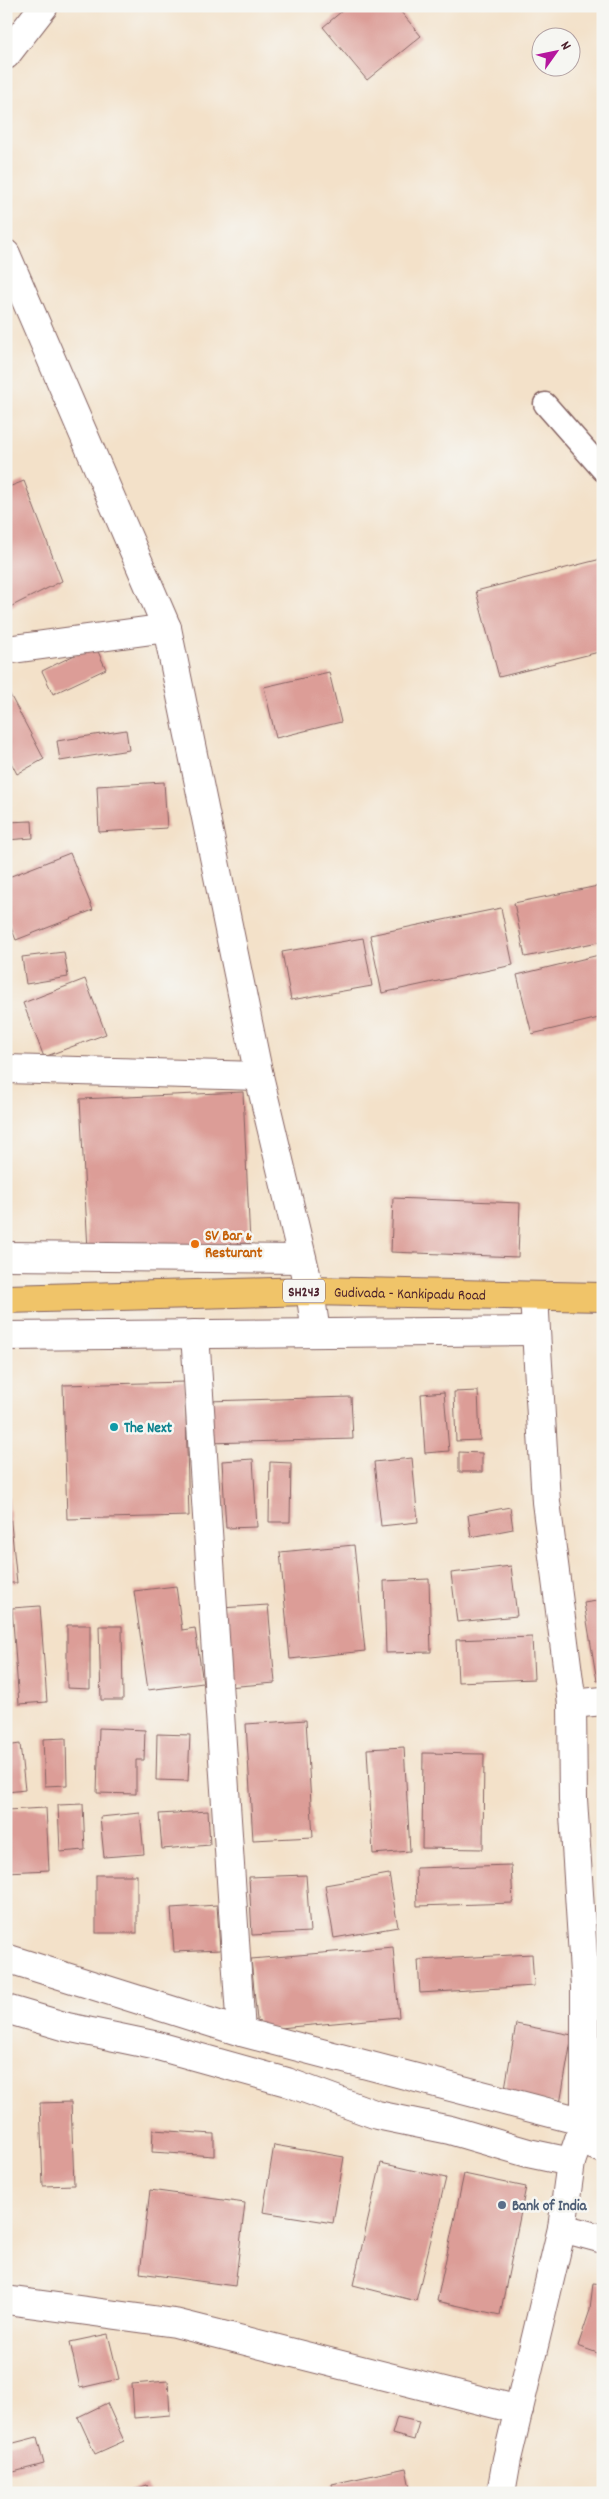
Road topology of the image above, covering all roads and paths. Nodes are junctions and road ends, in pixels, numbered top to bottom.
1 (44, 6) edge
2 (6, 56) edge
3 (6, 254) edge
4 (545, 404) dead end
5 (603, 470) edge
6 (167, 628) junction
7 (6, 650) edge
8 (6, 1069) edge
9 (259, 1076) junction
10 (6, 1256) edge
11 (302, 1259) junction
12 (310, 1291) junction
13 (534, 1296) junction
14 (603, 1297) edge
15 (6, 1299) edge
16 (535, 1331) junction
17 (316, 1333) junction
18 (195, 1334) junction
19 (6, 1336) edge
20 (603, 1701) edge
21 (572, 1704) junction
22 (6, 1958) edge
23 (6, 2009) edge
24 (241, 2032) junction
25 (584, 2143) edge
26 (562, 2228) junction
27 (603, 2239) edge
28 (6, 2300) edge
29 (518, 2410) junction
30 (501, 2493) edge

1 - 2 street
3 - 6 street
4 - 5 lane
6 - 7 street
6 - 9 street
8 - 9 street
9 - 11 street
10 - 11 street
11 - 12 street
12 - 13 main road, Gudivada - Kankipadu Road / SH243
12 - 15 main road, Gudivada - Kankipadu Road / SH243
12 - 17 street
13 - 14 main road, Gudivada - Kankipadu Road / SH243
13 - 16 street
16 - 17 street
16 - 21 street
17 - 18 street
18 - 19 street
18 - 24 street
20 - 21 street
21 - 25 street
22 - 24 street
23 - 25 street
24 - 25 street
25 - 26 street
26 - 27 street
26 - 29 street
28 - 29 street
29 - 30 street

